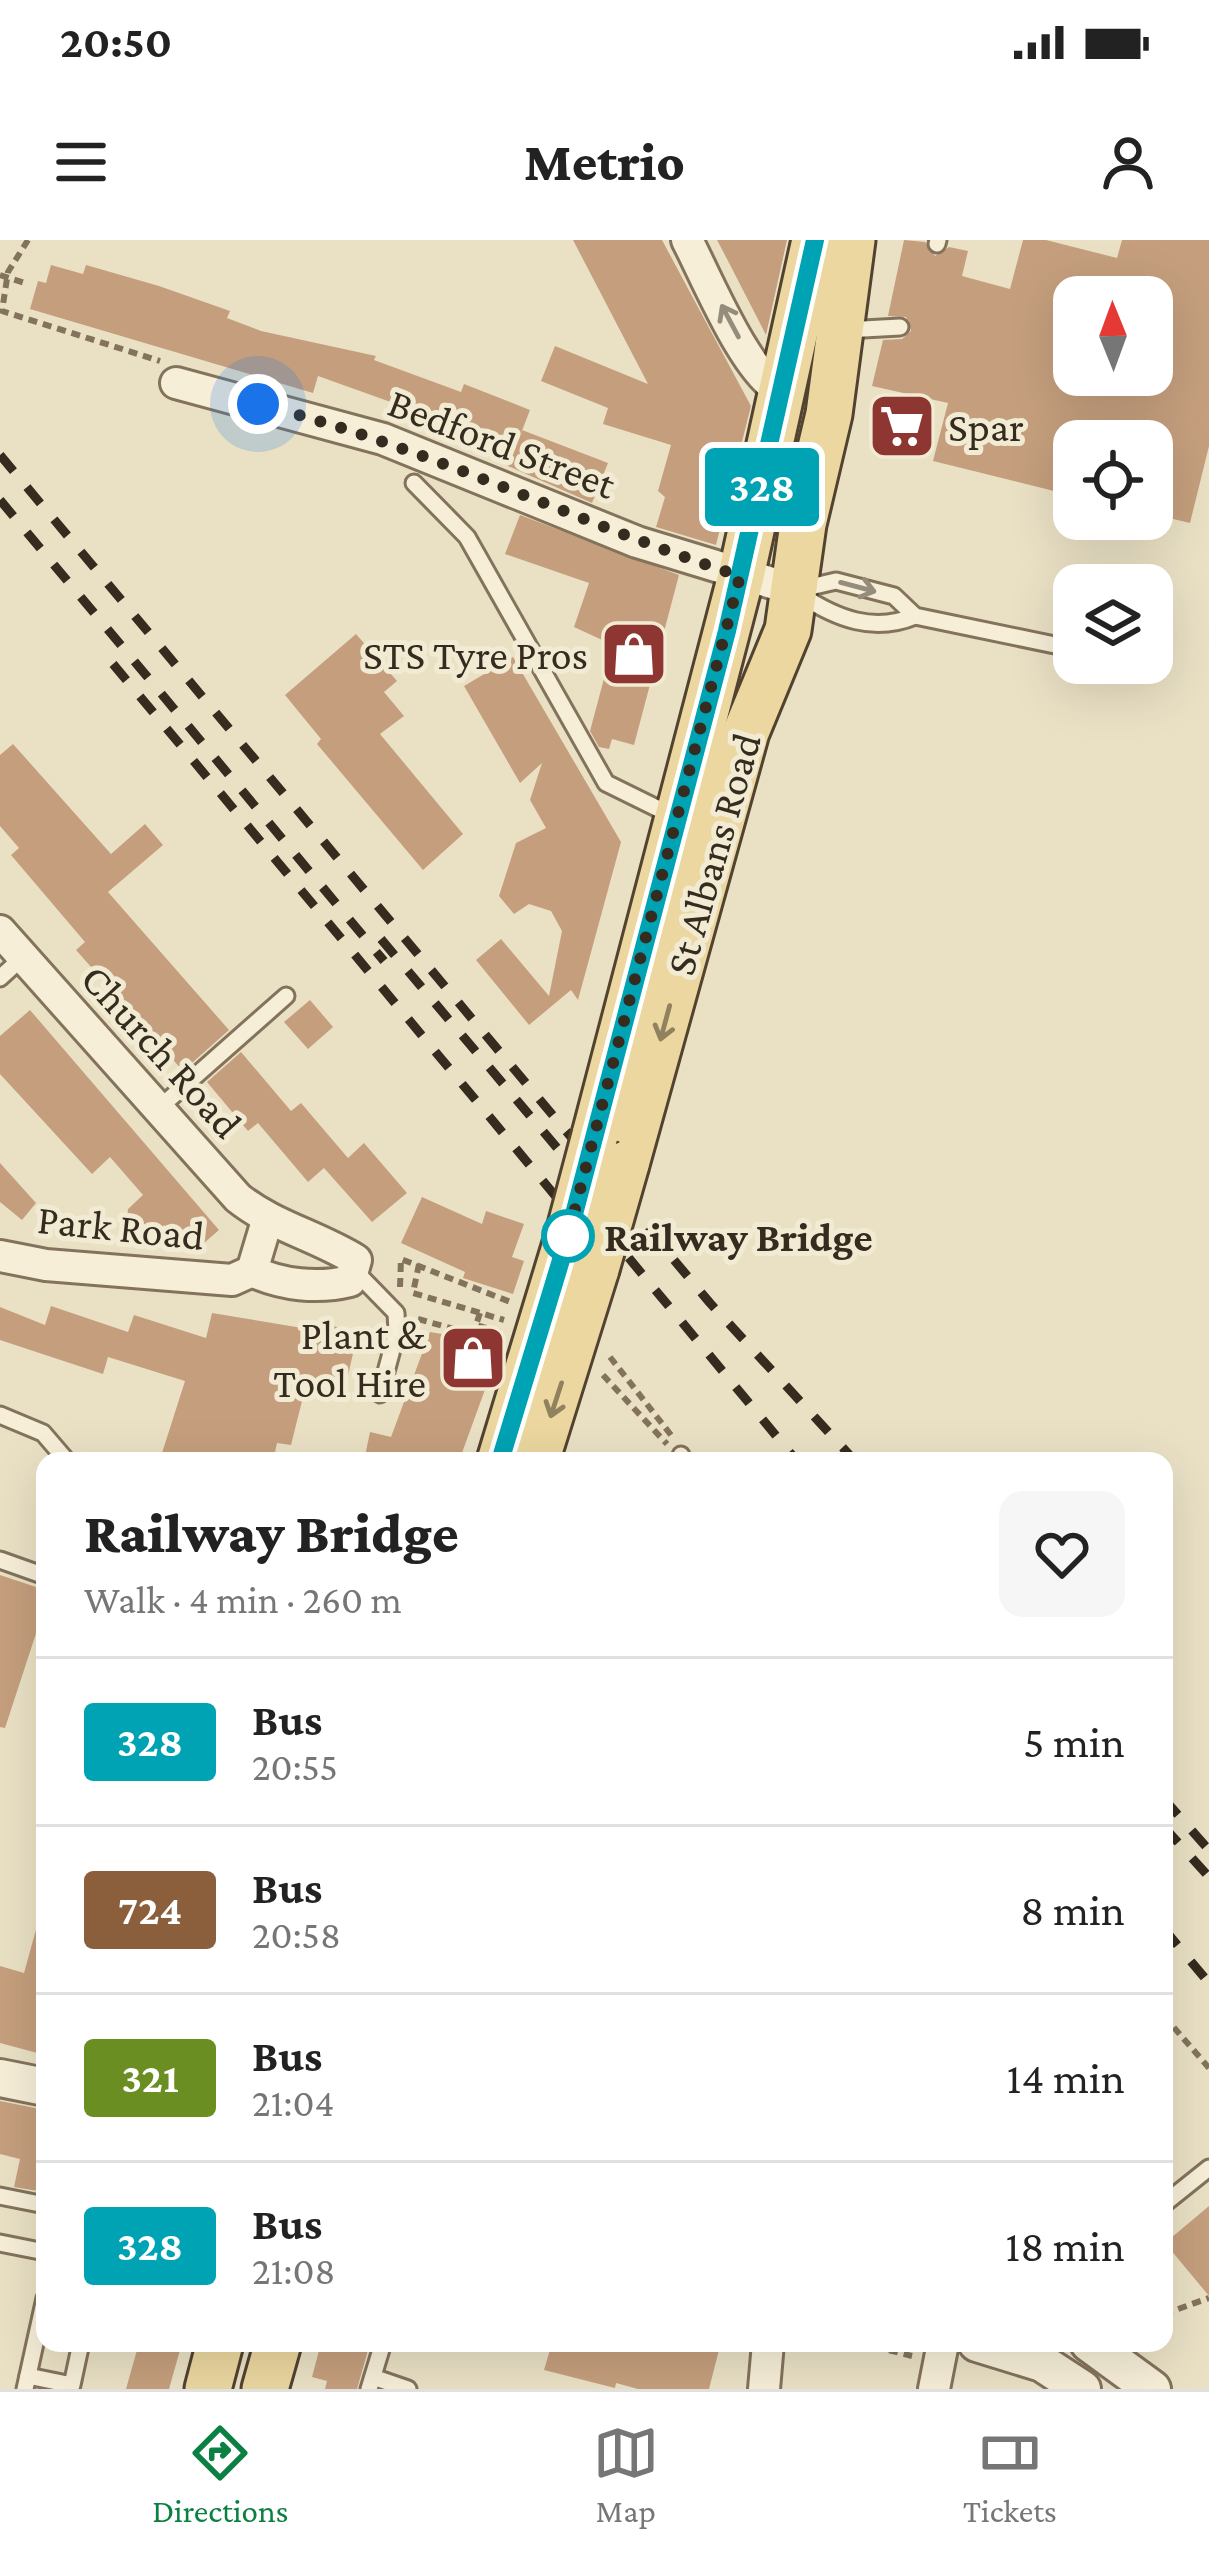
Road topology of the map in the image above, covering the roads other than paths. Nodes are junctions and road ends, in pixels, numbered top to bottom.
1 (687, 240) edge
2 (815, 240) edge
3 (852, 240) edge
4 (900, 327) dead end
5 (839, 349) junction
6 (176, 383) road end
7 (784, 392) junction
8 (414, 483) dead end
9 (740, 576) junction
10 (794, 590) junction
11 (915, 616) junction
12 (1053, 645) edge
13 (697, 824) junction
14 (0, 931) edge
15 (11, 967) edge
16 (286, 996) dead end
17 (158, 1109) junction
18 (267, 1221) junction
19 (582, 1253) junction
20 (0, 1256) edge
21 (252, 1271) junction
22 (356, 1272) junction
23 (380, 1394) dead end
24 (0, 1415) edge
25 (60, 1452) edge
26 (504, 1452) edge
27 (538, 1452) edge
28 (0, 1560) edge
29 (36, 1573) edge
30 (0, 2078) edge
31 (36, 2085) edge
32 (1209, 2168) edge
33 (0, 2196) edge
34 (1173, 2197) edge
35 (36, 2203) edge
36 (0, 2242) edge
37 (36, 2250) edge
38 (36, 2340) edge
39 (79, 2352) edge
40 (218, 2352) edge
41 (275, 2352) edge
42 (380, 2352) edge
43 (769, 2352) edge
44 (1013, 2352) edge
45 (1101, 2352) edge
46 (27, 2382) edge
47 (371, 2383) edge
48 (208, 2389) edge
49 (265, 2389) edge
50 (408, 2389) edge
51 (764, 2389) edge
52 (1082, 2389) edge
53 (1152, 2389) edge

7 -> 1 street
2 - 7 main road, St Albans Road
3 - 5 main road, St Albans Road
4 - 5 lane
5 - 7 main road
5 - 10 main road, St Albans Road
6 - 9 street, Bedford Street
7 - 9 main road, St Albans Road
8 - 13 lane
9 - 10 street, Bedford Street
9 - 13 main road, St Albans Road
10 -> 11 lane
10 - 11 lane
10 - 13 main road, St Albans Road
11 - 12 lane
13 - 19 main road, St Albans Road, bridge
14 - 15 street, Church Road
15 - 17 street, Church Road
16 - 17 lane
17 - 18 street, Church Road
18 - 21 street, Park Road
18 - 22 street
19 - 26 main road, St Albans Road
19 -> 27 main road, St Albans Road
20 - 21 street, Park Road
21 - 22 street
22 - 23 lane
24 - 25 lane
28 - 29 lane
30 - 31 street
32 - 34 lane
33 - 35 lane
36 - 37 lane
38 - 46 lane
39 - 46 lane
40 - 48 main road
41 - 49 main road
42 - 47 lane
43 - 51 street
44 - 52 street
45 - 53 street
47 - 50 lane

